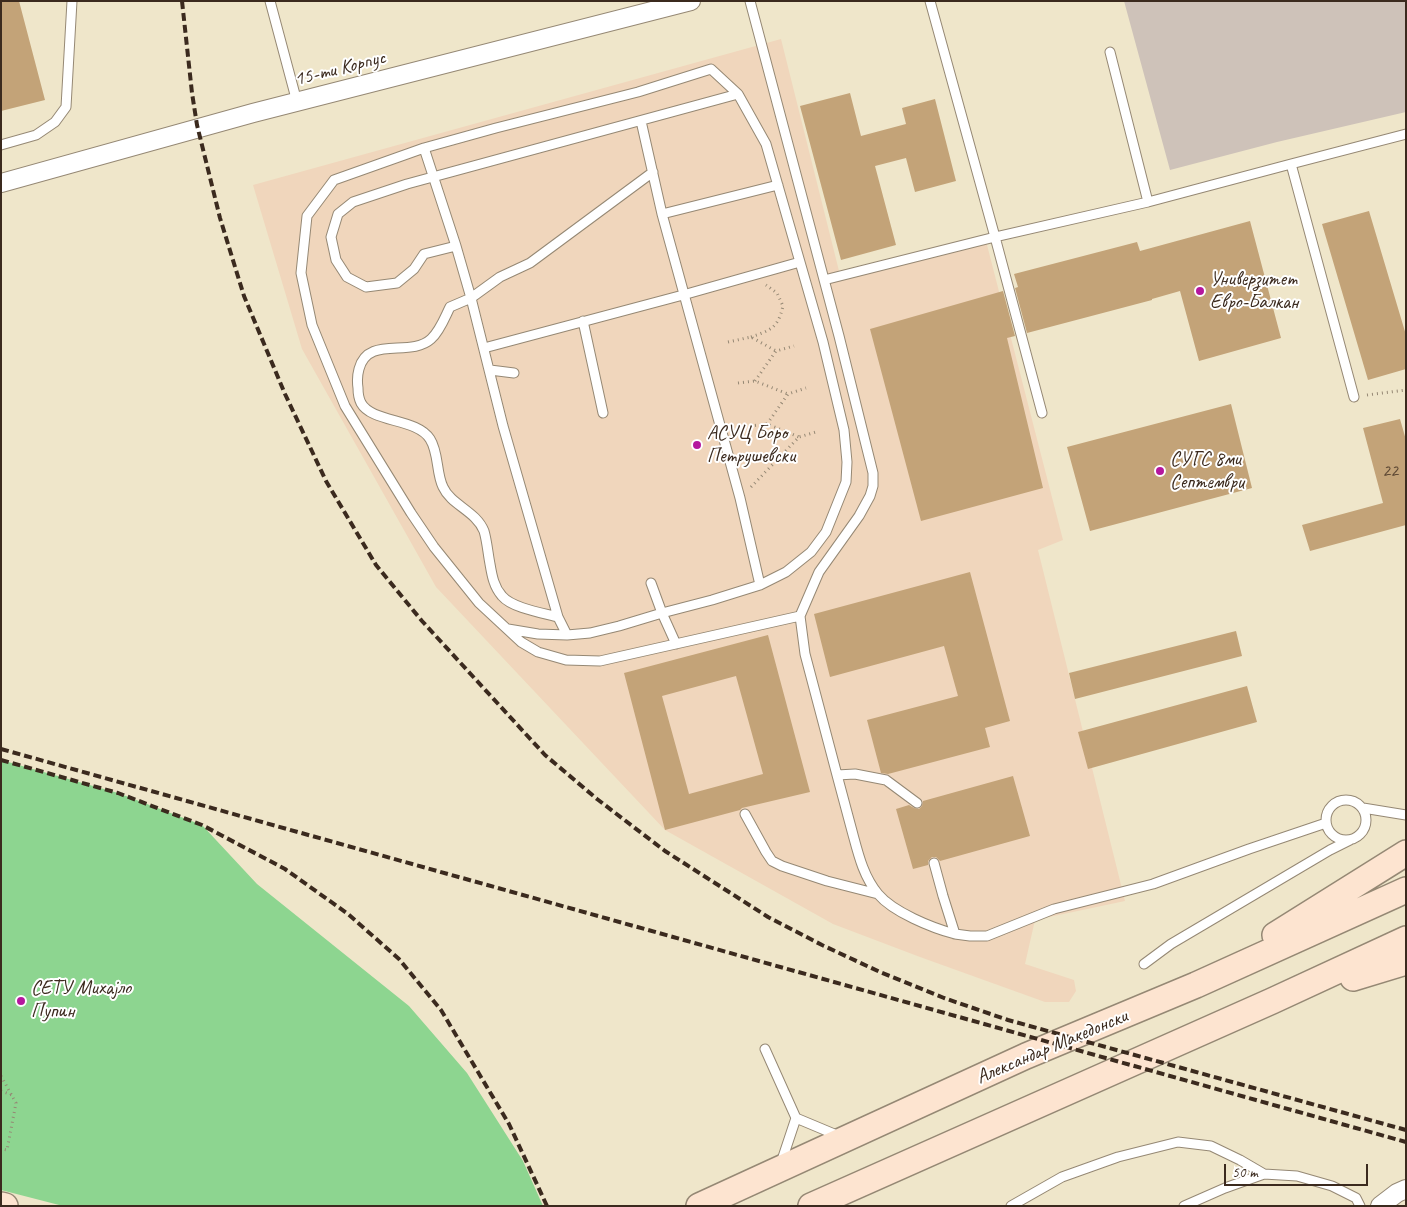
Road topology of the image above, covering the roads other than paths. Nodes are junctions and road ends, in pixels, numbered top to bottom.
1 (72, 1) edge
2 (270, 1) edge
3 (691, 1) edge
4 (750, 1) edge
5 (930, 1) edge
6 (1110, 52) dead end
7 (738, 94) junction
8 (297, 102) junction
9 (641, 121) junction
10 (1406, 134) edge
11 (1, 145) edge
12 (424, 148) junction
13 (1291, 164) junction
14 (653, 172) junction
15 (433, 177) junction
16 (1, 183) edge
17 (778, 185) junction
18 (1148, 202) junction
19 (662, 214) junction
20 (995, 237) junction
21 (456, 246) junction
22 (800, 262) junction
23 (824, 280) junction
24 (683, 295) junction
25 (471, 298) junction
26 (583, 321) junction
27 (484, 348) junction
28 (490, 370) junction
29 (514, 373) dead end
30 (1354, 396) road end
31 (360, 397) junction
32 (343, 402) junction
33 (603, 413) dead end
34 (1042, 413) dead end
35 (651, 583) dead end
36 (760, 585) junction
37 (662, 613) junction
38 (800, 616) junction
39 (558, 617) junction
40 (508, 629) junction
41 (567, 635) junction
42 (676, 644) junction
43 (837, 775) junction
44 (917, 803) dead end
45 (1363, 808) junction
46 (745, 814) dead end
47 (1406, 815) edge
48 (1326, 823) junction
49 (1350, 840) junction
50 (1406, 852) edge
51 (934, 863) dead end
52 (1406, 890) edge
53 (878, 894) junction
54 (955, 934) junction
55 (1406, 939) edge
56 (1406, 962) edge
57 (1144, 964) dead end
58 (1196, 985) junction
59 (1272, 1002) junction
60 (765, 1049) dead end
61 (796, 1118) junction
62 (846, 1139) junction
63 (779, 1169) junction
64 (1264, 1174) junction
65 (1406, 1189) edge
66 (1, 1204) edge
67 (5, 1206) edge
68 (699, 1206) edge
69 (811, 1206) edge
70 (1011, 1206) edge
71 (1184, 1206) edge
72 (1360, 1206) edge
73 (1380, 1206) edge

1 - 11 lane
2 - 8 lane
3 - 8 street, 15-ти Корпус
4 - 23 lane
5 - 20 lane
6 - 18 lane
7 - 9 lane
7 - 12 lane
7 - 17 lane
8 - 16 street, 15-ти Корпус
9 - 14 lane
9 - 15 lane
10 - 13 lane
12 - 15 lane
12 - 32 lane
13 - 18 lane
13 - 30 lane
14 - 19 lane
14 - 25 lane
15 - 21 lane
15 - 21 lane
17 - 19 lane
17 - 22 lane
18 - 20 lane
19 - 24 lane
20 - 23 lane
20 - 34 lane
21 - 25 lane
22 - 24 lane
22 - 36 lane
23 - 38 lane
24 - 26 lane
24 - 36 lane
25 - 27 lane
25 - 31 lane
26 - 27 lane
26 - 33 lane
27 - 28 lane
28 - 29 lane
28 - 39 lane
31 - 32 lane
31 - 39 lane
32 - 40 lane
35 - 37 lane
36 - 37 lane
37 - 41 lane
37 - 42 lane
38 - 42 lane
38 - 43 lane
39 - 41 lane
40 - 41 lane
40 - 42 lane
43 - 44 lane
43 - 53 lane
45 - 47 lane
45 - 48 lane
45 - 49 lane
46 - 53 lane
48 - 49 lane
48 - 54 lane
49 - 57 lane
50 - 58 street
51 - 54 lane
52 - 58 street, Александар Македонски
53 - 54 lane
55 - 59 street
56 - 59 street
58 - 62 street, Александар Македонски
59 - 69 street
60 - 61 lane
61 - 62 lane
61 - 63 lane
62 - 63 street, Александар Македонски
63 - 68 street, Александар Македонски
64 - 70 lane
64 - 71 lane
64 - 72 lane
65 - 73 street
66 - 67 street

